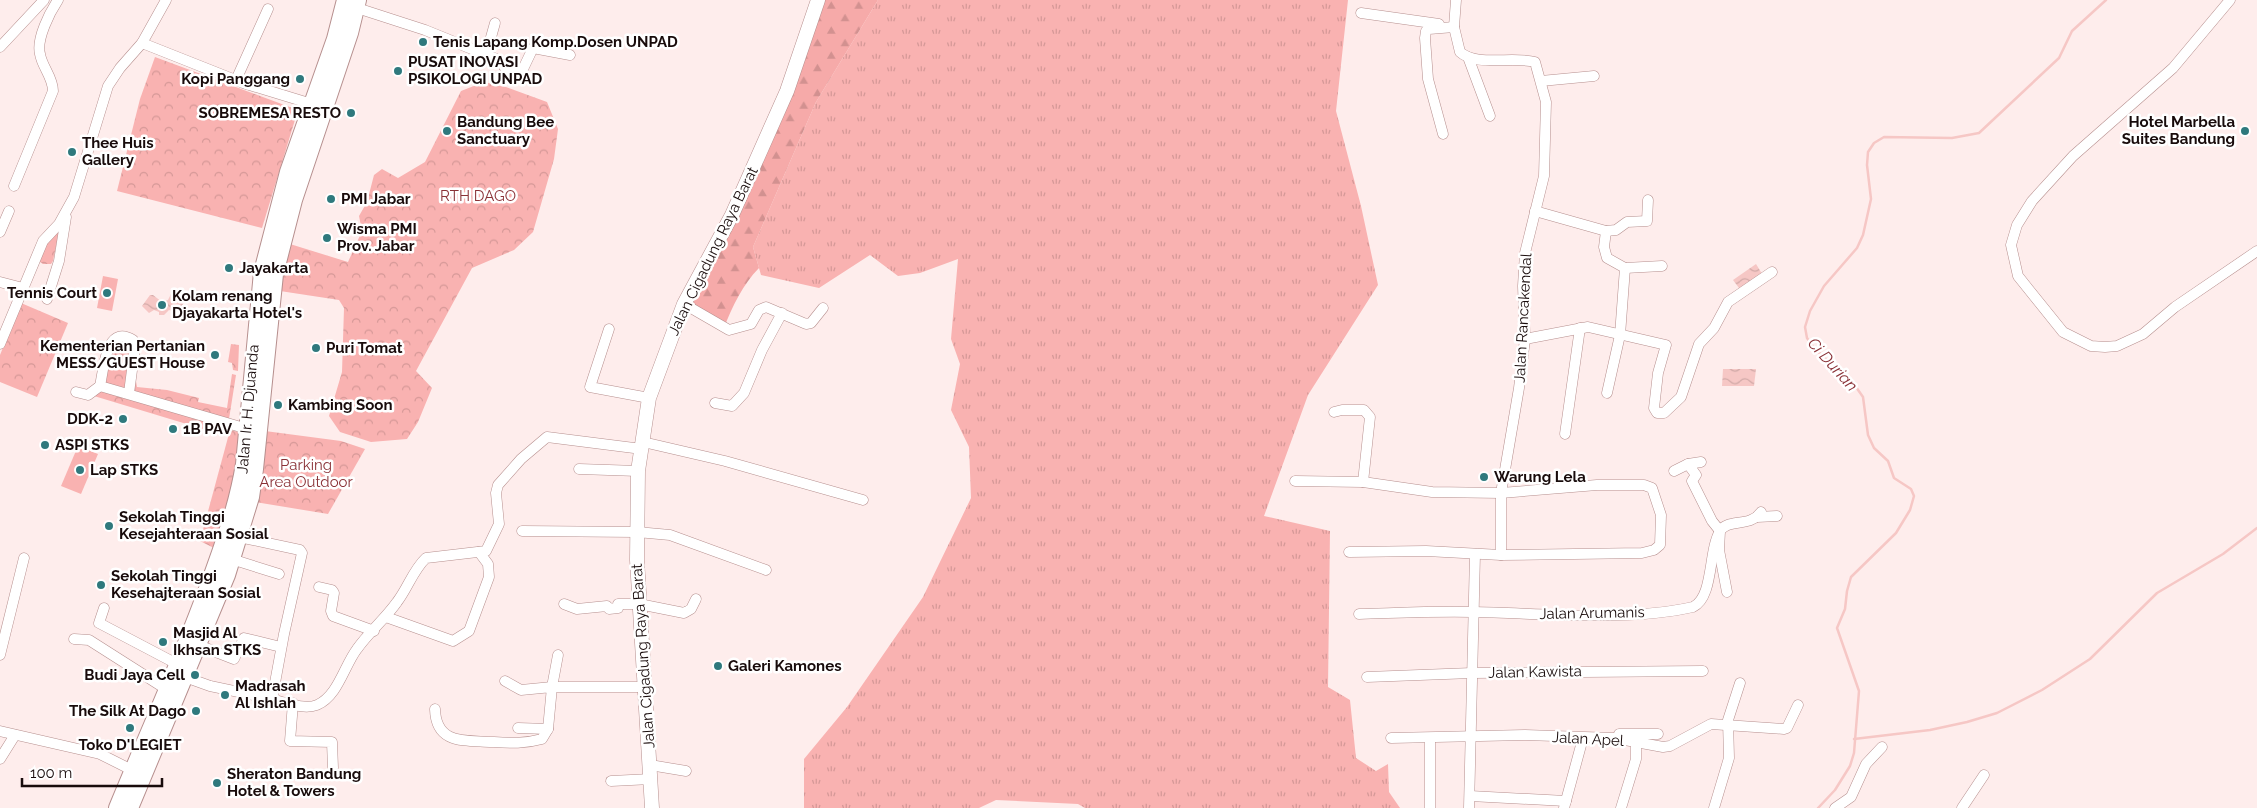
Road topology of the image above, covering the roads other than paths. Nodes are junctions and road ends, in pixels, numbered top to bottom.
1 (44, 0) edge
2 (58, 0) edge
3 (166, 0) edge
4 (818, 0) edge
5 (1456, 0) edge
6 (2230, 0) edge
7 (353, 3) edge
8 (268, 9) dead end
9 (1361, 13) dead end
10 (495, 23) dead end
11 (1454, 24) junction
12 (142, 43) junction
13 (0, 47) edge
14 (486, 55) junction
15 (570, 55) dead end
16 (1468, 57) junction
17 (1594, 76) dead end
18 (236, 80) junction
19 (1541, 81) junction
20 (318, 106) junction
21 (1490, 116) dead end
22 (1443, 134) dead end
23 (14, 186) dead end
24 (1648, 200) dead end
25 (9, 211) dead end
26 (1535, 211) junction
27 (66, 214) junction
28 (1606, 231) junction
29 (0, 232) edge
30 (2257, 251) edge
31 (1662, 266) dead end
32 (1625, 268) junction
33 (1772, 272) dead end
34 (0, 282) edge
35 (23, 288) junction
36 (48, 299) dead end
37 (684, 304) junction
38 (823, 308) dead end
39 (782, 313) junction
40 (1580, 328) junction
41 (609, 329) dead end
42 (1620, 335) junction
43 (1525, 339) junction
44 (0, 344) edge
45 (100, 386) junction
46 (76, 392) dead end
47 (128, 393) junction
48 (1607, 393) dead end
49 (649, 398) junction
50 (716, 403) dead end
51 (1334, 412) dead end
52 (252, 430) junction
53 (1565, 434) dead end
54 (642, 445) junction
55 (1701, 462) dead end
56 (1688, 464) junction
57 (579, 469) dead end
58 (638, 471) junction
59 (1674, 471) dead end
60 (1296, 481) dead end
61 (1363, 482) junction
62 (1500, 493) junction
63 (863, 500) dead end
64 (1777, 516) dead end
65 (522, 531) dead end
66 (1720, 531) junction
67 (637, 532) junction
68 (239, 537) junction
69 (479, 552) junction
70 (1349, 552) dead end
71 (1475, 554) junction
72 (1502, 555) junction
73 (226, 557) junction
74 (24, 558) dead end
75 (766, 570) dead end
76 (279, 574) dead end
77 (319, 587) dead end
78 (1727, 592) dead end
79 (696, 599) dead end
80 (564, 604) dead end
81 (639, 604) junction
82 (104, 608) dead end
83 (1473, 612) junction
84 (1359, 614) dead end
85 (386, 617) junction
86 (374, 631) junction
87 (74, 639) dead end
88 (198, 645) junction
89 (281, 647) junction
90 (0, 655) edge
91 (558, 655) dead end
92 (181, 670) junction
93 (1703, 670) dead end
94 (1472, 673) junction
95 (1367, 677) dead end
96 (505, 681) dead end
97 (1740, 683) dead end
98 (552, 687) junction
99 (645, 687) junction
100 (166, 689) junction
101 (272, 699) junction
102 (293, 703) junction
103 (1798, 705) dead end
104 (434, 709) dead end
105 (1728, 726) junction
106 (518, 728) dead end
107 (548, 729) junction
108 (0, 731) edge
109 (1658, 734) dead end
110 (15, 735) junction
111 (1471, 736) junction
112 (1392, 738) dead end
113 (1430, 738) junction
114 (1584, 738) junction
115 (1614, 738) junction
116 (1636, 742) junction
117 (1882, 747) dead end
118 (0, 759) edge
119 (650, 765) junction
120 (333, 768) dead end
121 (686, 771) dead end
122 (138, 773) junction
123 (1984, 775) dead end
124 (651, 779) junction
125 (611, 781) dead end
126 (1470, 796) junction
127 (1565, 804) edge
128 (117, 808) edge
129 (130, 808) edge
130 (652, 808) edge
131 (1430, 808) edge
132 (1469, 808) edge
133 (1621, 808) edge
134 (1714, 808) edge
135 (1835, 808) edge
136 (1962, 808) edge

1 - 13 street
2 - 23 street
3 - 12 street
4 - 37 street, Jalan Cigadung Raya Barat
5 - 11 street
6 - 30 street
7 - 14 street
7 - 20 main road, Jalan Ir. H. Djuanda
8 - 18 street
9 - 11 street
10 - 14 street
11 - 16 street
11 - 22 street
12 - 18 street
12 - 27 street
14 - 15 street
16 - 19 street, Jalan Rancakendal
16 - 21 street
17 - 19 street
18 - 20 street
19 - 26 street, Jalan Rancakendal
20 - 52 main road, Jalan Ir. H. Djuanda
24 - 28 street
25 - 29 street
26 - 28 street
26 - 43 street, Jalan Rancakendal
27 - 35 street
27 - 36 street
28 - 32 street
31 - 32 street
32 - 42 street
33 - 42 street
34 - 35 street
35 - 44 street
37 - 39 street
37 - 49 street, Jalan Cigadung Raya Barat
38 - 39 street
39 - 50 street
40 - 42 street
40 - 43 street
40 - 53 street
41 - 49 street
42 - 48 street
43 - 62 street, Jalan Rancakendal
45 - 46 street
45 - 47 street
45 - 47 street
47 - 52 street
49 - 54 street, Jalan Cigadung Raya Barat
51 - 61 street
52 - 68 main road, Jalan Ir. H. Djuanda
52 - 73 main road, Jalan Ir. H. Djuanda
54 - 58 street, Jalan Cigadung Raya Barat
54 - 63 street
54 - 69 street
55 - 56 street
56 - 59 street
56 - 66 street
57 - 58 street
58 - 67 street, Jalan Cigadung Raya Barat
60 - 61 street
61 - 62 street
62 - 72 street, Jalan Rancakendal
62 - 72 street
64 - 66 street
65 - 67 street
66 - 78 street
66 - 83 street, Jalan Arumanis
67 - 75 street
67 - 81 street, Jalan Cigadung Raya Barat
68 - 73 main road, Jalan Ir. H. Djuanda
68 - 89 street
69 - 85 street
69 - 85 street
70 - 71 street
71 - 72 street
71 - 83 street
73 - 76 street
73 - 88 main road, Jalan Ir. H. Djuanda
73 - 92 main road, Jalan Ir. H. Djuanda
74 - 90 street
77 - 86 street
79 - 81 street
80 - 81 street
81 - 99 street, Jalan Cigadung Raya Barat
82 - 92 street
83 - 84 street, Jalan Arumanis
83 - 94 street
85 - 86 street
86 - 102 street
87 - 100 street
88 - 89 street
88 - 92 main road, Jalan Ir. H. Djuanda
89 - 101 street
91 - 98 street
92 - 100 main road, Jalan Ir. H. Djuanda
92 - 101 street
92 - 122 main road, Jalan Ir. H. Djuanda
93 - 94 street, Jalan Kawista
94 - 95 street, Jalan Kawista
94 - 111 street
96 - 98 street
97 - 105 street
98 - 99 street
98 - 107 street
99 - 119 street, Jalan Cigadung Raya Barat
100 - 122 main road, Jalan Ir. H. Djuanda
101 - 102 street
102 - 120 street
103 - 105 street, Jalan Apel
104 - 107 street
105 - 116 street, Jalan Apel
105 - 134 street
106 - 107 street
108 - 110 street
109 - 115 street
110 - 118 street
110 - 122 street
111 - 113 street, Jalan Apel
111 - 114 street, Jalan Apel
111 - 126 street
112 - 113 street, Jalan Apel
113 - 131 street
114 - 115 street, Jalan Apel
114 - 127 street
115 - 116 street, Jalan Apel
116 - 133 street
117 - 135 street
119 - 121 street
119 - 124 street, Jalan Cigadung Raya Barat
122 - 128 main road, Jalan Ir. H. Djuanda
122 - 129 main road, Jalan Ir. H. Djuanda
123 - 136 street
124 - 125 street
124 - 130 street, Jalan Cigadung Raya Barat
126 - 127 street
126 - 132 street

